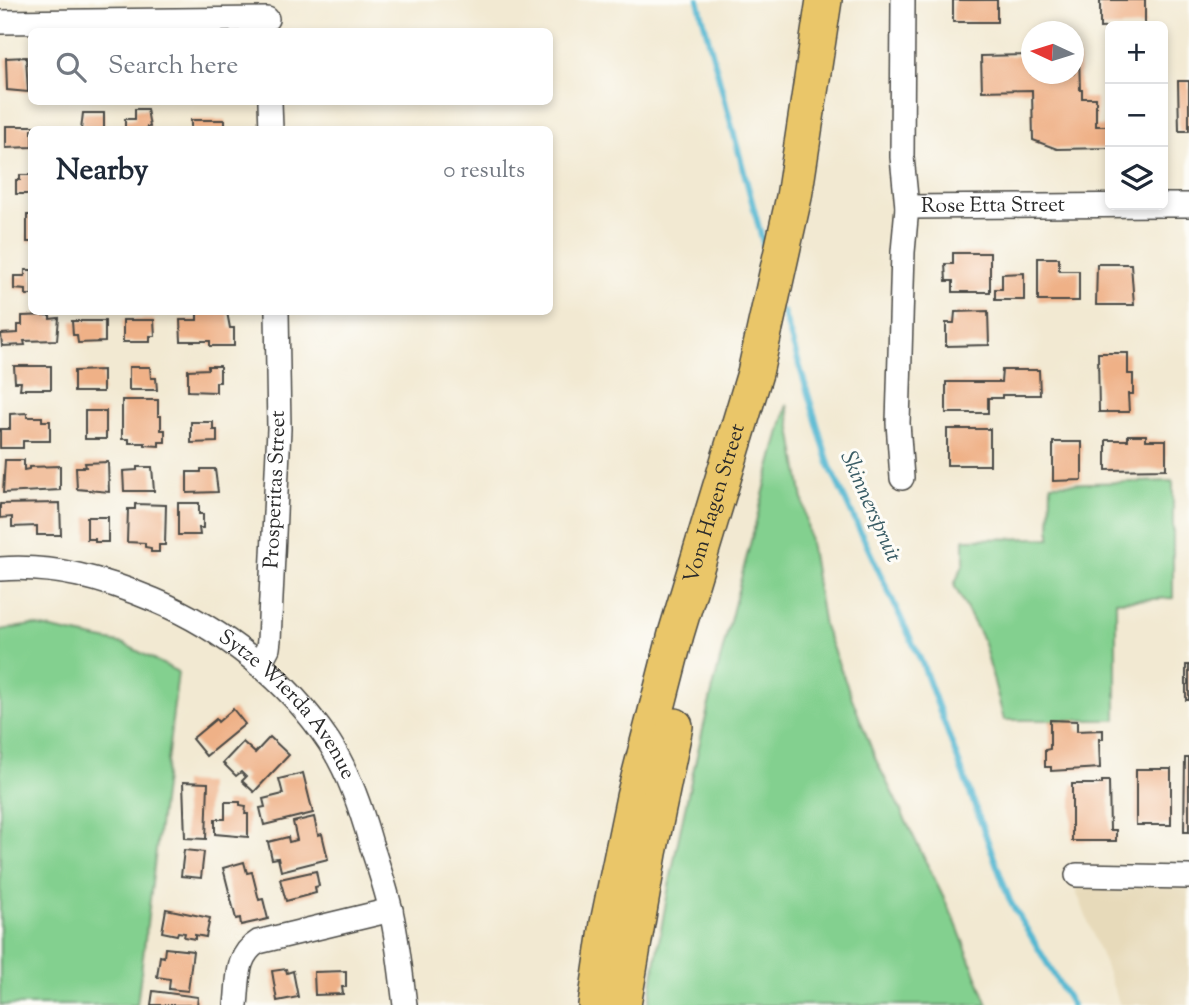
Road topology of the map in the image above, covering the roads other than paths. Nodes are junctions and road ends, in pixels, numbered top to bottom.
1 (824, 0) edge
2 (846, 0) edge
3 (903, 0) edge
4 (111, 10) edge
5 (267, 17) edge
6 (0, 22) edge
7 (270, 105) edge
8 (271, 126) edge
9 (803, 202) junction
10 (1105, 205) edge
11 (1168, 205) edge
12 (1189, 205) edge
13 (907, 207) junction
14 (277, 315) edge
15 (763, 382) junction
16 (902, 478) dead end
17 (0, 569) edge
18 (259, 665) junction
19 (1077, 875) dead end
20 (1189, 877) edge
21 (391, 910) junction
22 (236, 1005) edge
23 (405, 1005) edge
24 (596, 1005) edge
25 (623, 1005) edge

1 - 9 main road, Vom Hagen Street
2 - 9 main road, Vom Hagen Street
3 - 13 street
4 - 5 street
4 - 6 street
7 - 8 street
9 - 15 main road, Vom Hagen Street
10 - 13 street, Rose Etta Street
11 - 12 street, Rose Etta Street
13 - 16 street
14 - 18 street, Prosperitas Street
15 - 24 main road, Vom Hagen Street
15 - 25 main road, Vom Hagen Street
17 - 18 street, Sytze Wierda Avenue
18 - 21 street, Sytze Wierda Avenue
19 - 20 street
21 - 22 street
21 - 23 street, Sytze Wierda Avenue

